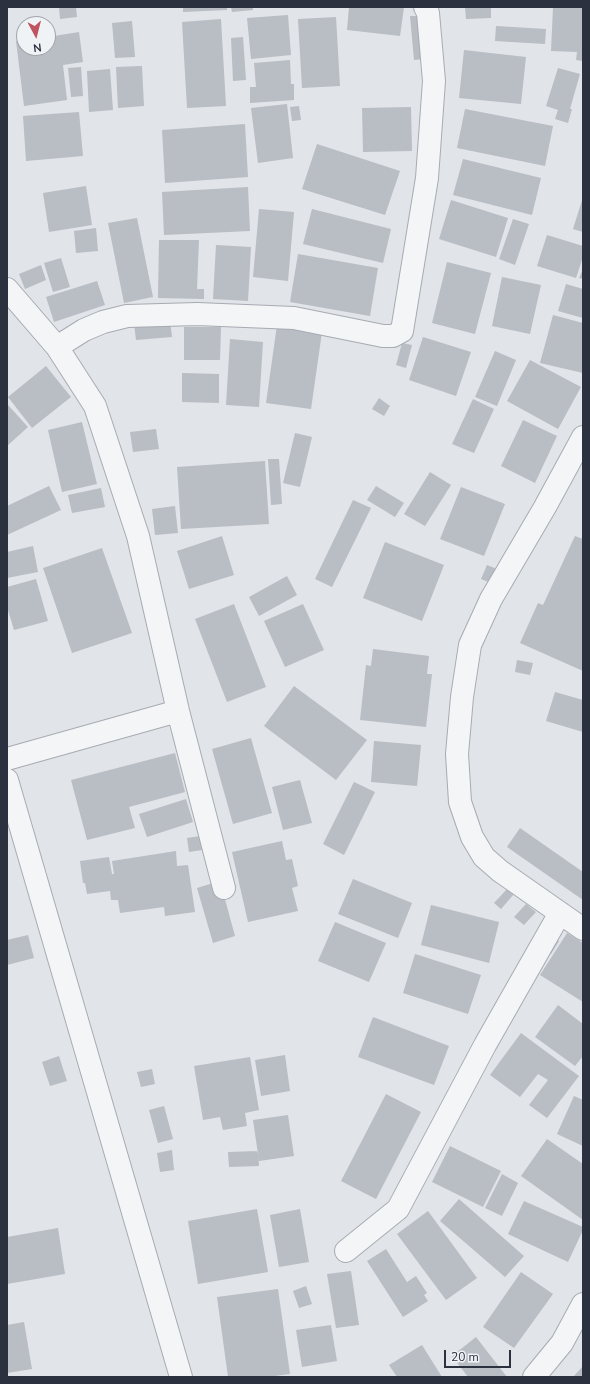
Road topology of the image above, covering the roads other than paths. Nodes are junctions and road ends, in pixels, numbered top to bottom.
1 (425, 7) edge
2 (7, 289) edge
3 (57, 347) junction
4 (583, 437) edge
5 (178, 711) junction
6 (7, 759) edge
7 (7, 780) edge
8 (224, 888) dead end
9 (560, 913) junction
10 (583, 929) edge
11 (346, 1250) dead end
12 (583, 1304) edge
13 (180, 1377) edge
14 (534, 1377) edge

1 - 3 street
2 - 3 street
3 - 5 street
4 - 9 street
5 - 6 street
5 - 8 street
7 - 13 street
9 - 10 street
9 - 11 street
12 - 14 street

